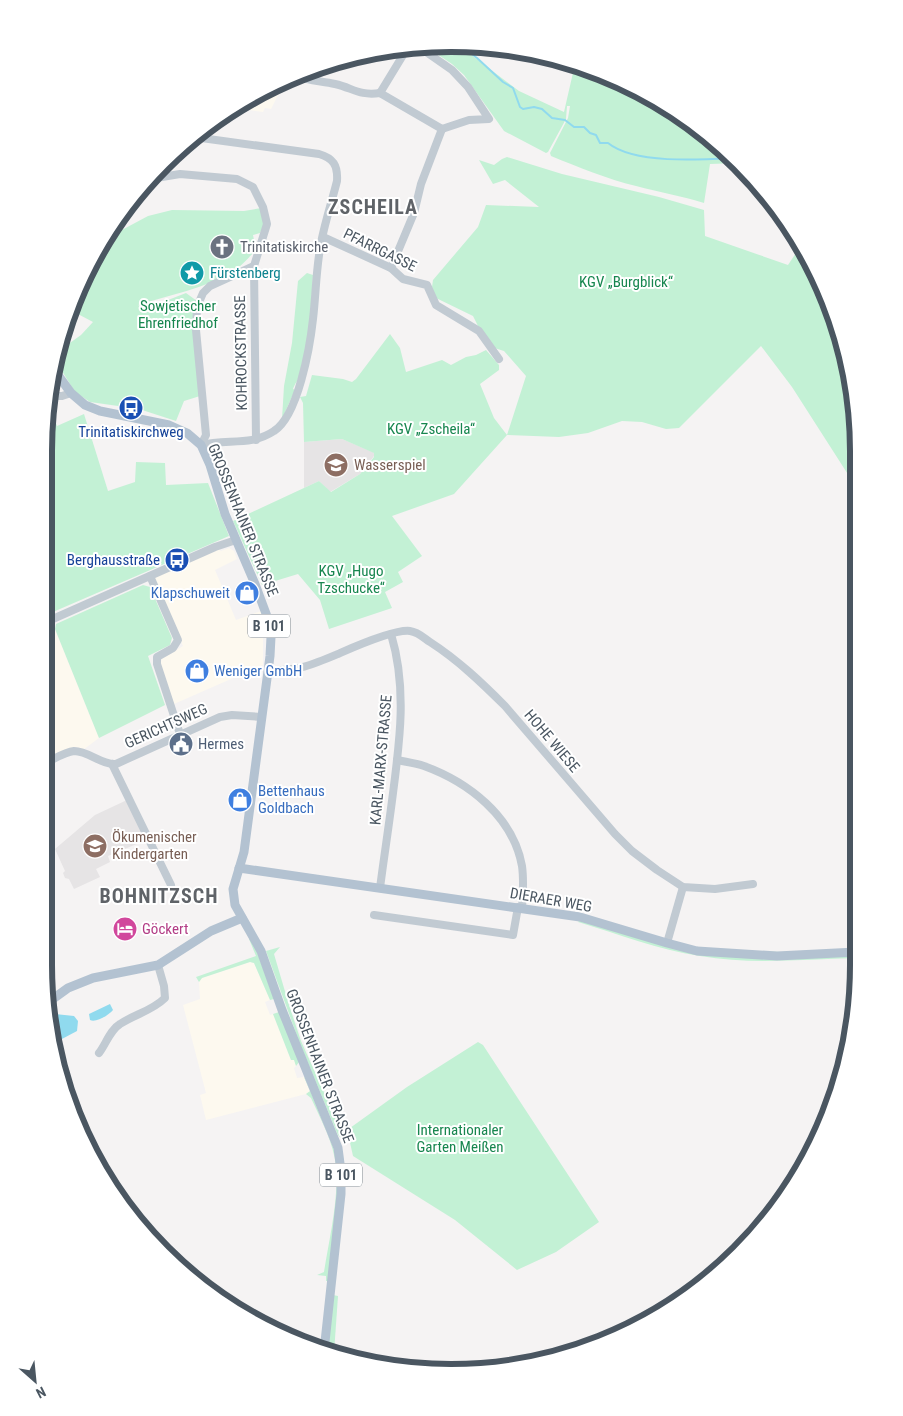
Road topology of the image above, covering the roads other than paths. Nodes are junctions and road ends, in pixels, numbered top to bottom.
1 (428, 53) edge
2 (403, 56) edge
3 (310, 79) edge
4 (380, 94) junction
5 (442, 129) junction
6 (205, 138) edge
7 (162, 177) edge
8 (323, 237) junction
9 (254, 266) junction
10 (391, 268) junction
11 (500, 359) dead end
12 (59, 377) edge
13 (71, 393) junction
14 (56, 396) edge
15 (256, 440) junction
16 (201, 445) junction
17 (236, 540) junction
18 (150, 576) junction
19 (52, 619) edge
20 (391, 634) junction
21 (268, 670) junction
22 (262, 717) junction
23 (180, 734) junction
24 (52, 760) edge
25 (397, 760) junction
26 (112, 764) junction
27 (239, 868) junction
28 (753, 884) dead end
29 (171, 886) dead end
30 (683, 887) junction
31 (380, 888) junction
32 (520, 908) junction
33 (374, 916) dead end
34 (242, 918) junction
35 (667, 943) junction
36 (850, 952) edge
37 (158, 965) junction
38 (54, 998) edge
39 (99, 1053) dead end
40 (325, 1343) edge

1 - 5 street
2 - 4 street
3 - 4 street
4 - 5 street
5 - 10 street
6 - 8 street
7 - 9 street, KOHROCKSTRASSE
8 - 10 street, PFARRGASSE
8 - 15 street
9 - 15 street, KOHROCKSTRASSE
9 - 16 street
10 - 11 street, PFARRGASSE
12 - 13 main road, GROSSENHAINER STRASSE
13 - 14 street
13 - 16 main road, GROSSENHAINER STRASSE
15 - 16 street
16 - 17 main road, GROSSENHAINER STRASSE / B 101
17 - 18 street
17 - 21 main road, GROSSENHAINER STRASSE / B 101
18 - 19 street
18 - 23 street
20 - 21 street, HOHE WIESE
20 - 25 street, KARL-MARX-STRASSE
20 - 30 street, HOHE WIESE
21 - 22 main road, GROSSENHAINER STRASSE / B 101
22 - 23 street, GERICHTSWEG
22 - 27 main road, GROSSENHAINER STRASSE / B 101
23 - 26 street, GERICHTSWEG
24 - 26 street
25 - 31 street, KARL-MARX-STRASSE
25 - 32 street
26 - 29 street
27 - 31 main road, DIERAER WEG
27 - 34 main road, GROSSENHAINER STRASSE / B 101
28 - 30 street, HOHE WIESE
30 - 35 street
31 - 32 main road, DIERAER WEG
32 - 33 street
32 - 35 main road, DIERAER WEG
34 - 37 main road
34 - 40 main road, GROSSENHAINER STRASSE / B 101
35 - 36 main road, DIERAER WEG
37 - 38 main road
37 - 39 street

